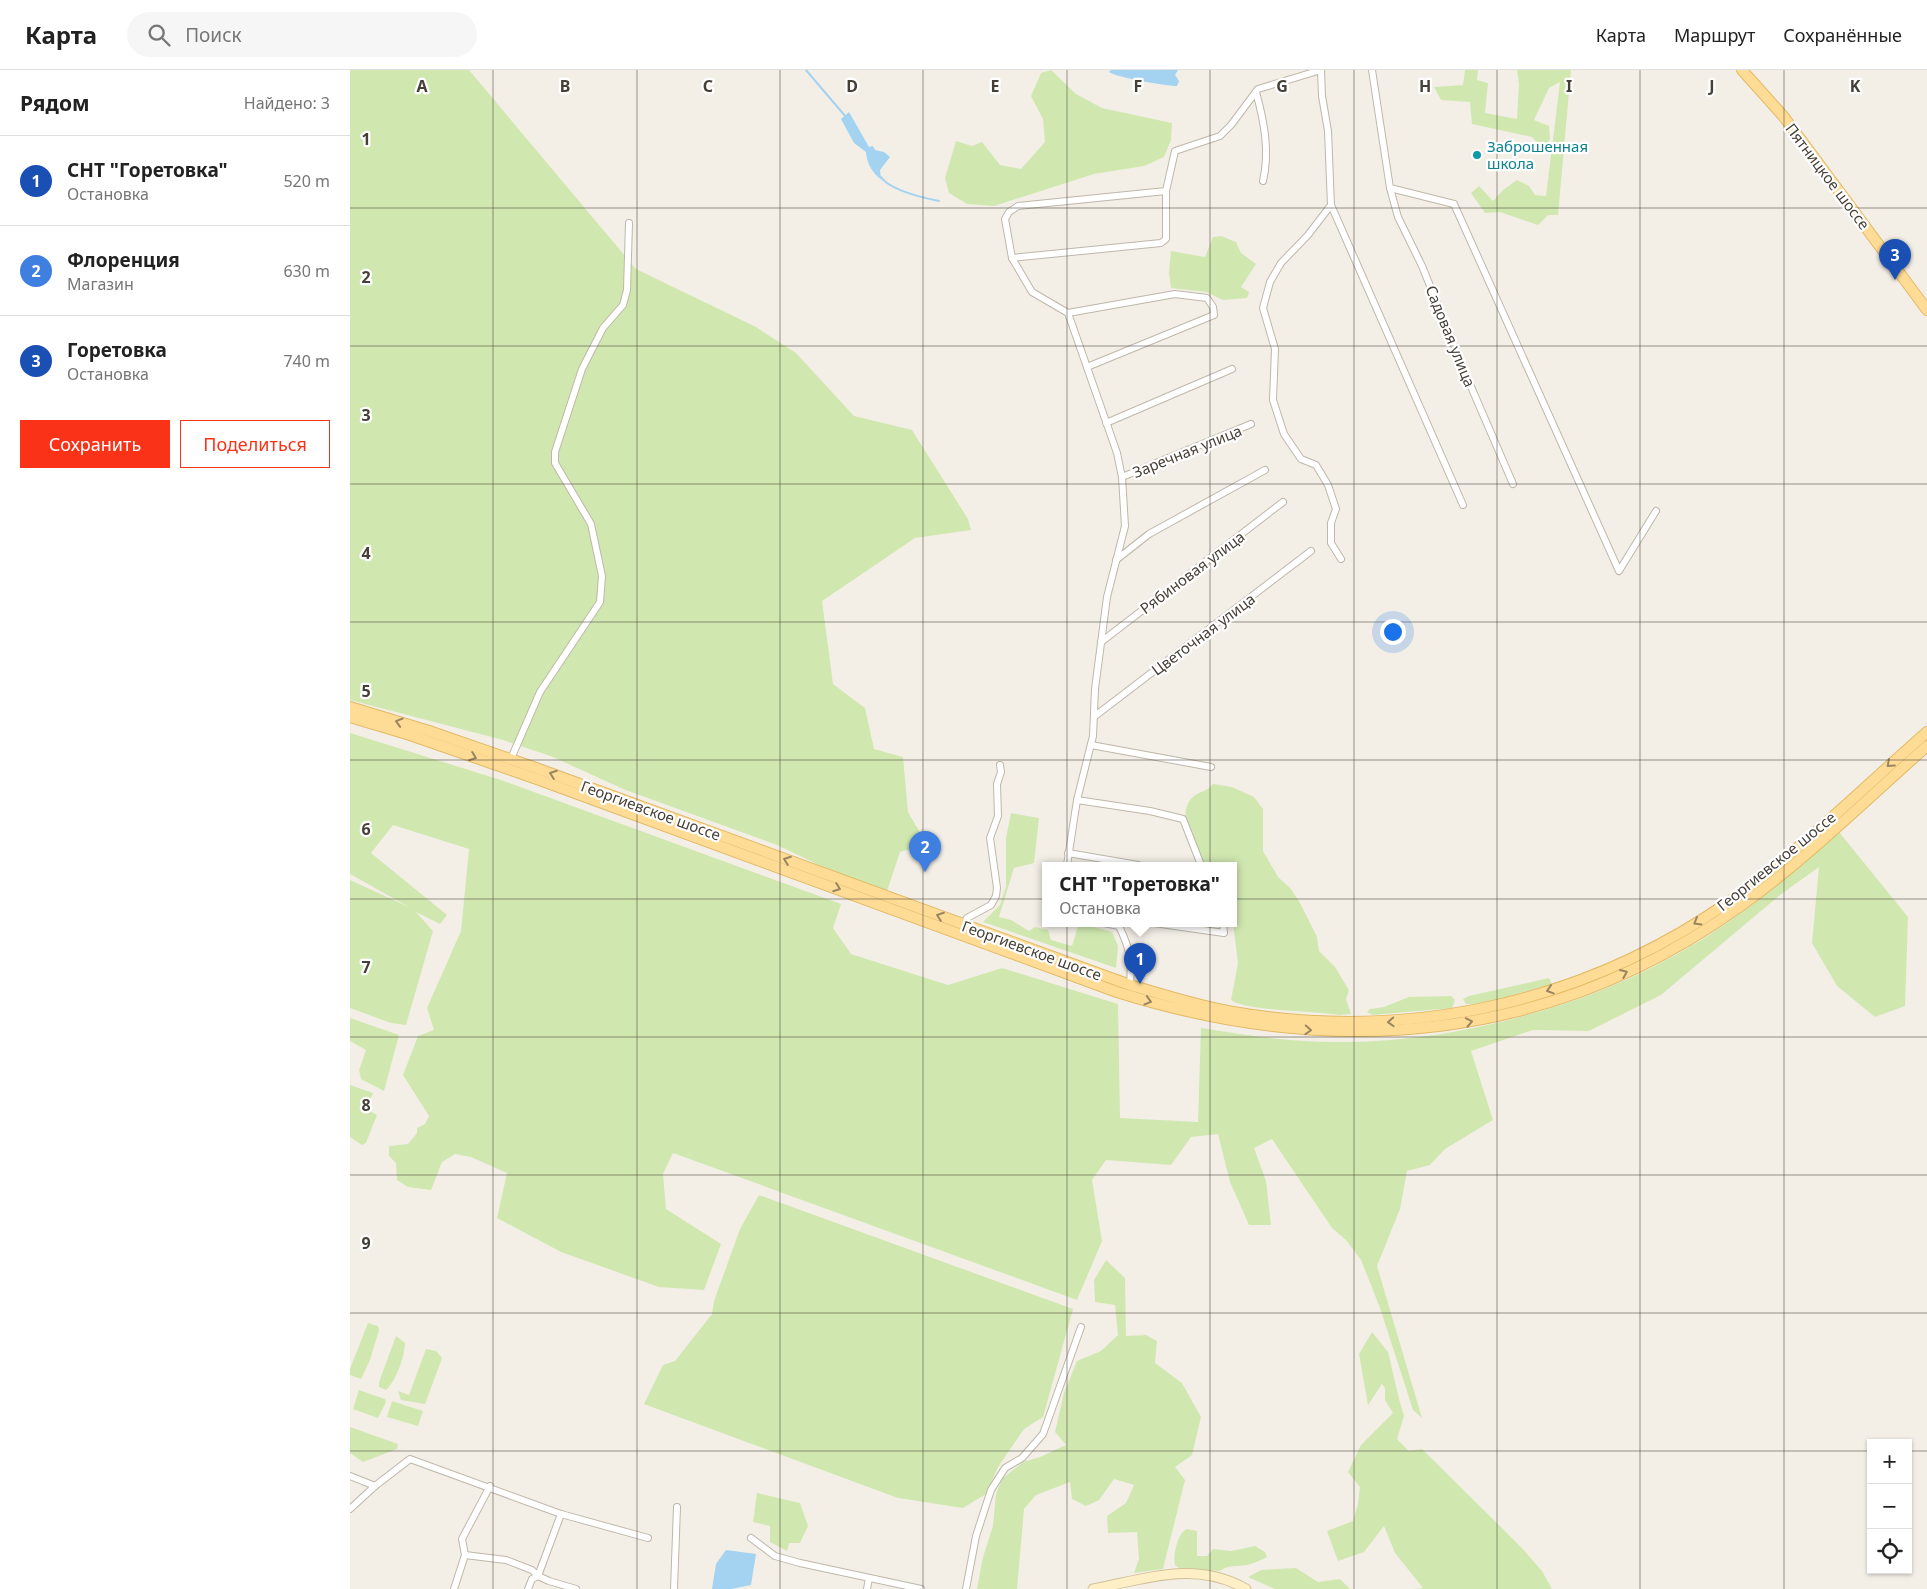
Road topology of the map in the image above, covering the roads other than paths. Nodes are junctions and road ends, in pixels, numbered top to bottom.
1 (1372, 70) edge
2 (1742, 70) edge
3 (1256, 92) junction
4 (1263, 181) dead end
5 (1390, 188) junction
6 (1166, 190) junction
7 (1331, 205) junction
8 (629, 223) dead end
9 (1012, 258) junction
10 (1927, 310) edge
11 (1068, 313) junction
12 (1087, 367) junction
13 (1232, 369) dead end
14 (1106, 423) junction
15 (1251, 424) dead end
16 (1265, 470) dead end
17 (1122, 477) junction
18 (1513, 484) dead end
19 (1283, 502) dead end
20 (1463, 506) dead end
21 (1656, 511) dead end
22 (1311, 551) dead end
23 (1341, 559) dead end
24 (1116, 560) junction
25 (1100, 642) junction
26 (350, 707) edge
27 (1095, 716) junction
28 (350, 717) edge
29 (1927, 732) edge
30 (1091, 745) junction
31 (1927, 746) edge
32 (512, 760) junction
33 (495, 764) junction
34 (1000, 765) dead end
35 (1211, 767) dead end
36 (1077, 800) junction
37 (1068, 853) junction
38 (1067, 862) edge
39 (1120, 862) edge
40 (1200, 862) edge
41 (963, 925) junction
42 (1121, 927) edge
43 (1179, 927) edge
44 (1223, 927) edge
45 (1130, 985) junction
46 (1081, 1327) dead end
47 (350, 1476) edge
48 (374, 1486) junction
49 (490, 1486) junction
50 (677, 1508) dead end
51 (350, 1509) edge
52 (561, 1514) junction
53 (648, 1538) dead end
54 (751, 1538) dead end
55 (465, 1555) junction
56 (538, 1576) junction
57 (869, 1578) junction
58 (454, 1589) edge
59 (528, 1589) edge
60 (576, 1589) edge
61 (674, 1589) edge
62 (867, 1589) edge
63 (921, 1589) edge
64 (966, 1589) edge
65 (1093, 1589) edge
66 (1246, 1589) edge

1 - 5 street, Садовая улица
2 - 10 main road, Пятницкое шоссе
3 - 4 street
3 - 6 street
3 - 7 street
5 - 18 street, Садовая улица
5 - 21 street
6 - 9 street
6 - 9 street
7 - 20 street
7 - 23 street
8 - 32 street
9 - 11 street
11 - 12 street
11 - 12 street
12 - 14 street
13 - 14 street
14 - 17 street
15 - 17 street, Заречная улица
16 - 24 street
17 - 24 street
19 - 25 street, Рябиновая улица
22 - 27 street, Цветочная улица
24 - 25 street
25 - 27 street
32 -> 26 main road, Георгиевское шоссе
27 - 30 street
28 -> 33 main road, Георгиевское шоссе
29 -> 45 main road, Георгиевское шоссе
30 - 35 street
30 - 36 street
33 -> 31 main road, Георгиевское шоссе
32 - 33 street
41 -> 32 main road, Георгиевское шоссе
34 - 41 street
36 - 37 street
36 - 40 street
37 - 38 street
37 - 39 street
41 - 45 main road, Георгиевское шоссе
42 - 45 street
43 - 44 street
46 - 64 street
47 - 48 street
48 - 49 street
48 - 51 street
49 - 52 street
49 - 55 street
50 - 61 street
52 - 53 street
52 - 56 street
54 - 57 street
55 - 56 street
55 - 58 street
56 - 59 street
56 - 60 street
57 - 62 street
57 - 63 street
65 - 66 main road

